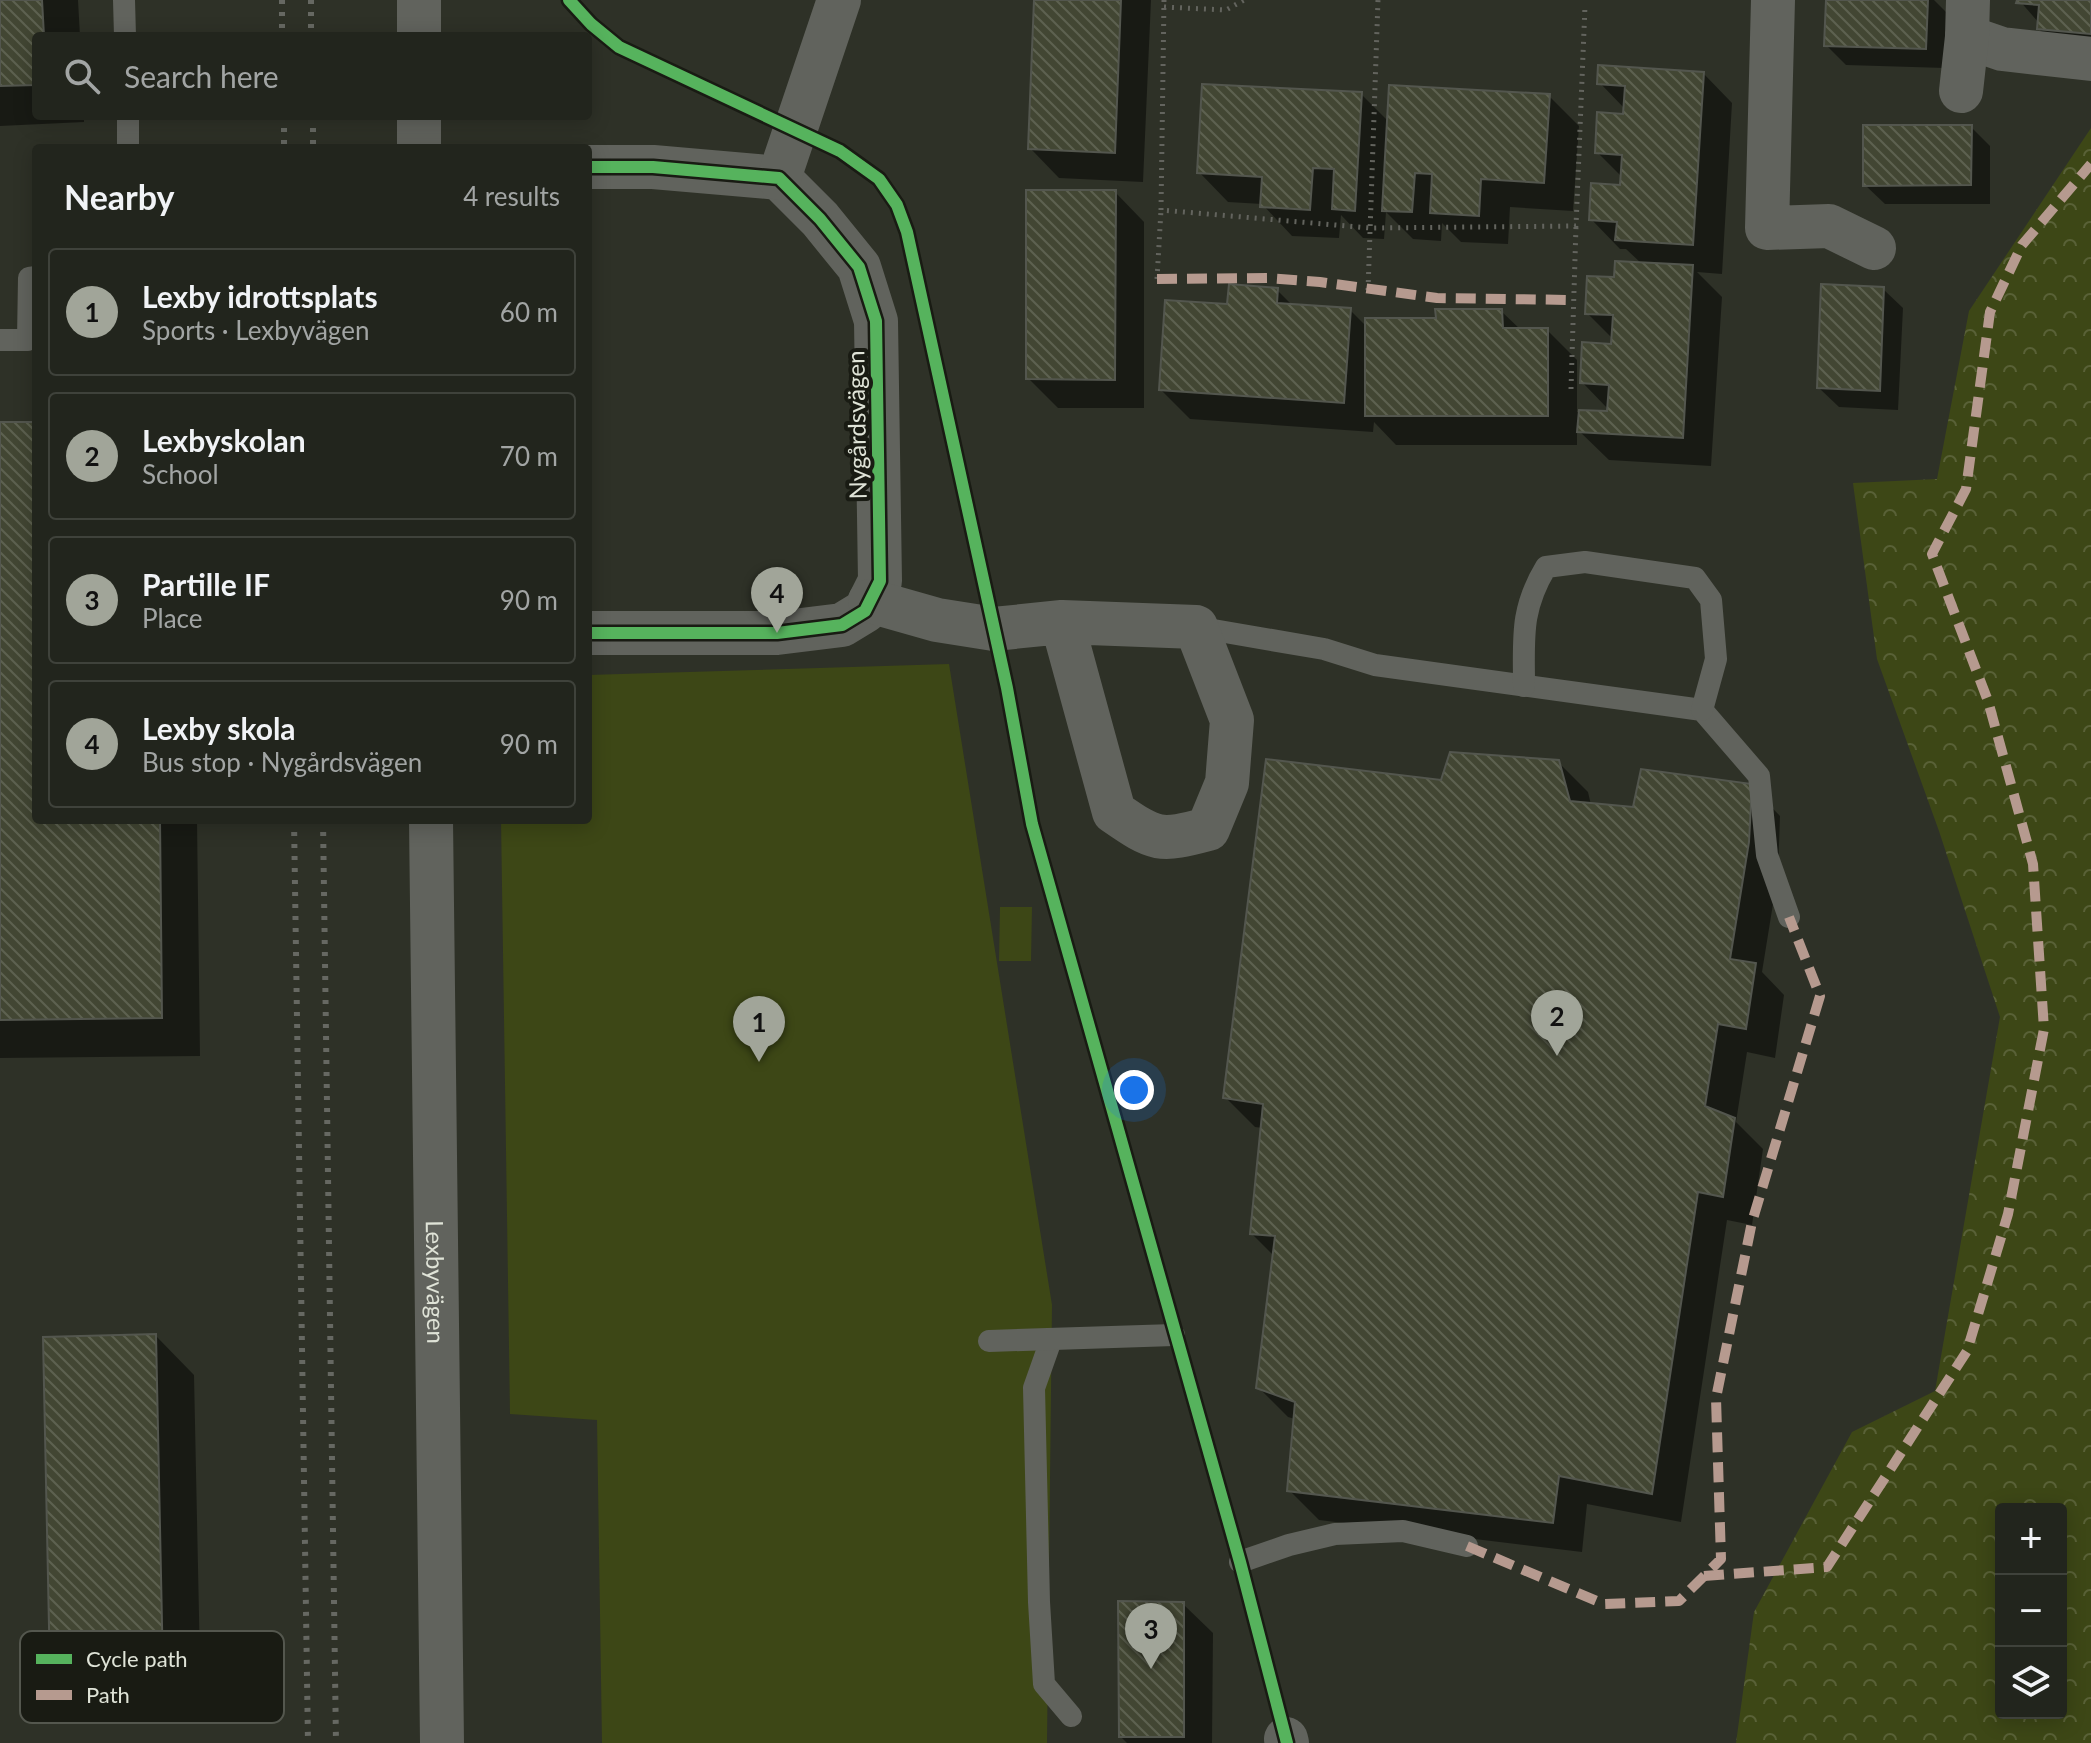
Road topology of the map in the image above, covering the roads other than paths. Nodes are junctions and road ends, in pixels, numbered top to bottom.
1 (124, 0) edge
2 (419, 0) edge
3 (839, 0) edge
4 (1773, 0) edge
5 (1968, 18) edge
6 (125, 32) edge
7 (419, 32) edge
8 (2091, 59) edge
9 (1961, 91) dead end
10 (128, 120) edge
11 (419, 120) edge
12 (128, 144) edge
13 (419, 144) edge
14 (592, 167) edge
15 (779, 178) junction
16 (1874, 248) dead end
17 (32, 278) edge
18 (0, 340) edge
19 (870, 601) junction
20 (1062, 622) junction
21 (1196, 627) junction
22 (592, 633) edge
23 (1524, 686) junction
24 (1702, 710) junction
25 (431, 824) edge
26 (1789, 917) dead end
27 (1174, 1335) dead end
28 (1051, 1340) junction
29 (989, 1341) dead end
30 (1467, 1546) dead end
31 (1240, 1562) dead end
32 (1071, 1716) dead end
33 (442, 1743) edge

1 - 6 lane
2 - 7 street
3 - 15 street
4 - 16 street
5 - 8 street
5 - 9 street
10 - 12 lane
11 - 13 street
14 - 15 street
15 - 19 street, Nygårdsvägen
17 - 18 lane
19 - 20 street
19 - 22 street
20 - 21 street
20 - 21 street
21 - 23 lane
23 - 24 lane
23 - 24 lane
24 - 26 lane
25 - 33 street, Lexbyvägen
27 - 28 lane
28 - 29 lane
28 - 32 lane
30 - 31 lane

